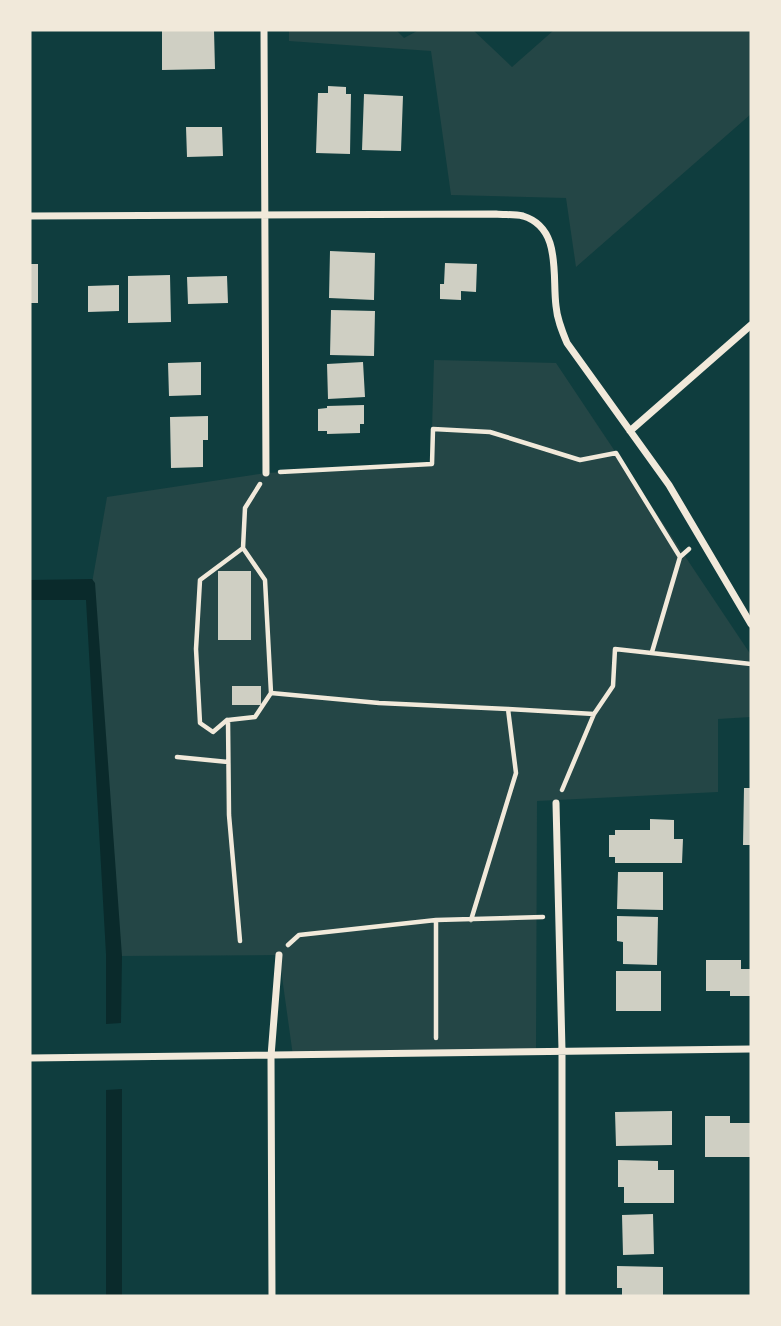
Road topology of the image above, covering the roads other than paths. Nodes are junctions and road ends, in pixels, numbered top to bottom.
1 (264, 30) edge
2 (30, 216) edge
3 (265, 217) junction
4 (751, 325) edge
5 (630, 430) junction
6 (266, 473) road end
7 (751, 624) edge
8 (556, 803) road end
9 (279, 955) road end
10 (751, 1049) edge
11 (562, 1050) junction
12 (271, 1056) junction
13 (30, 1058) edge
14 (272, 1296) edge
15 (562, 1296) edge

1 - 3 street
2 - 3 street
3 - 5 street
3 - 6 street
4 - 5 street
5 - 7 street
8 - 11 street
9 - 12 street
10 - 11 street
11 - 12 street
11 - 15 street
12 - 13 street
12 - 14 street

